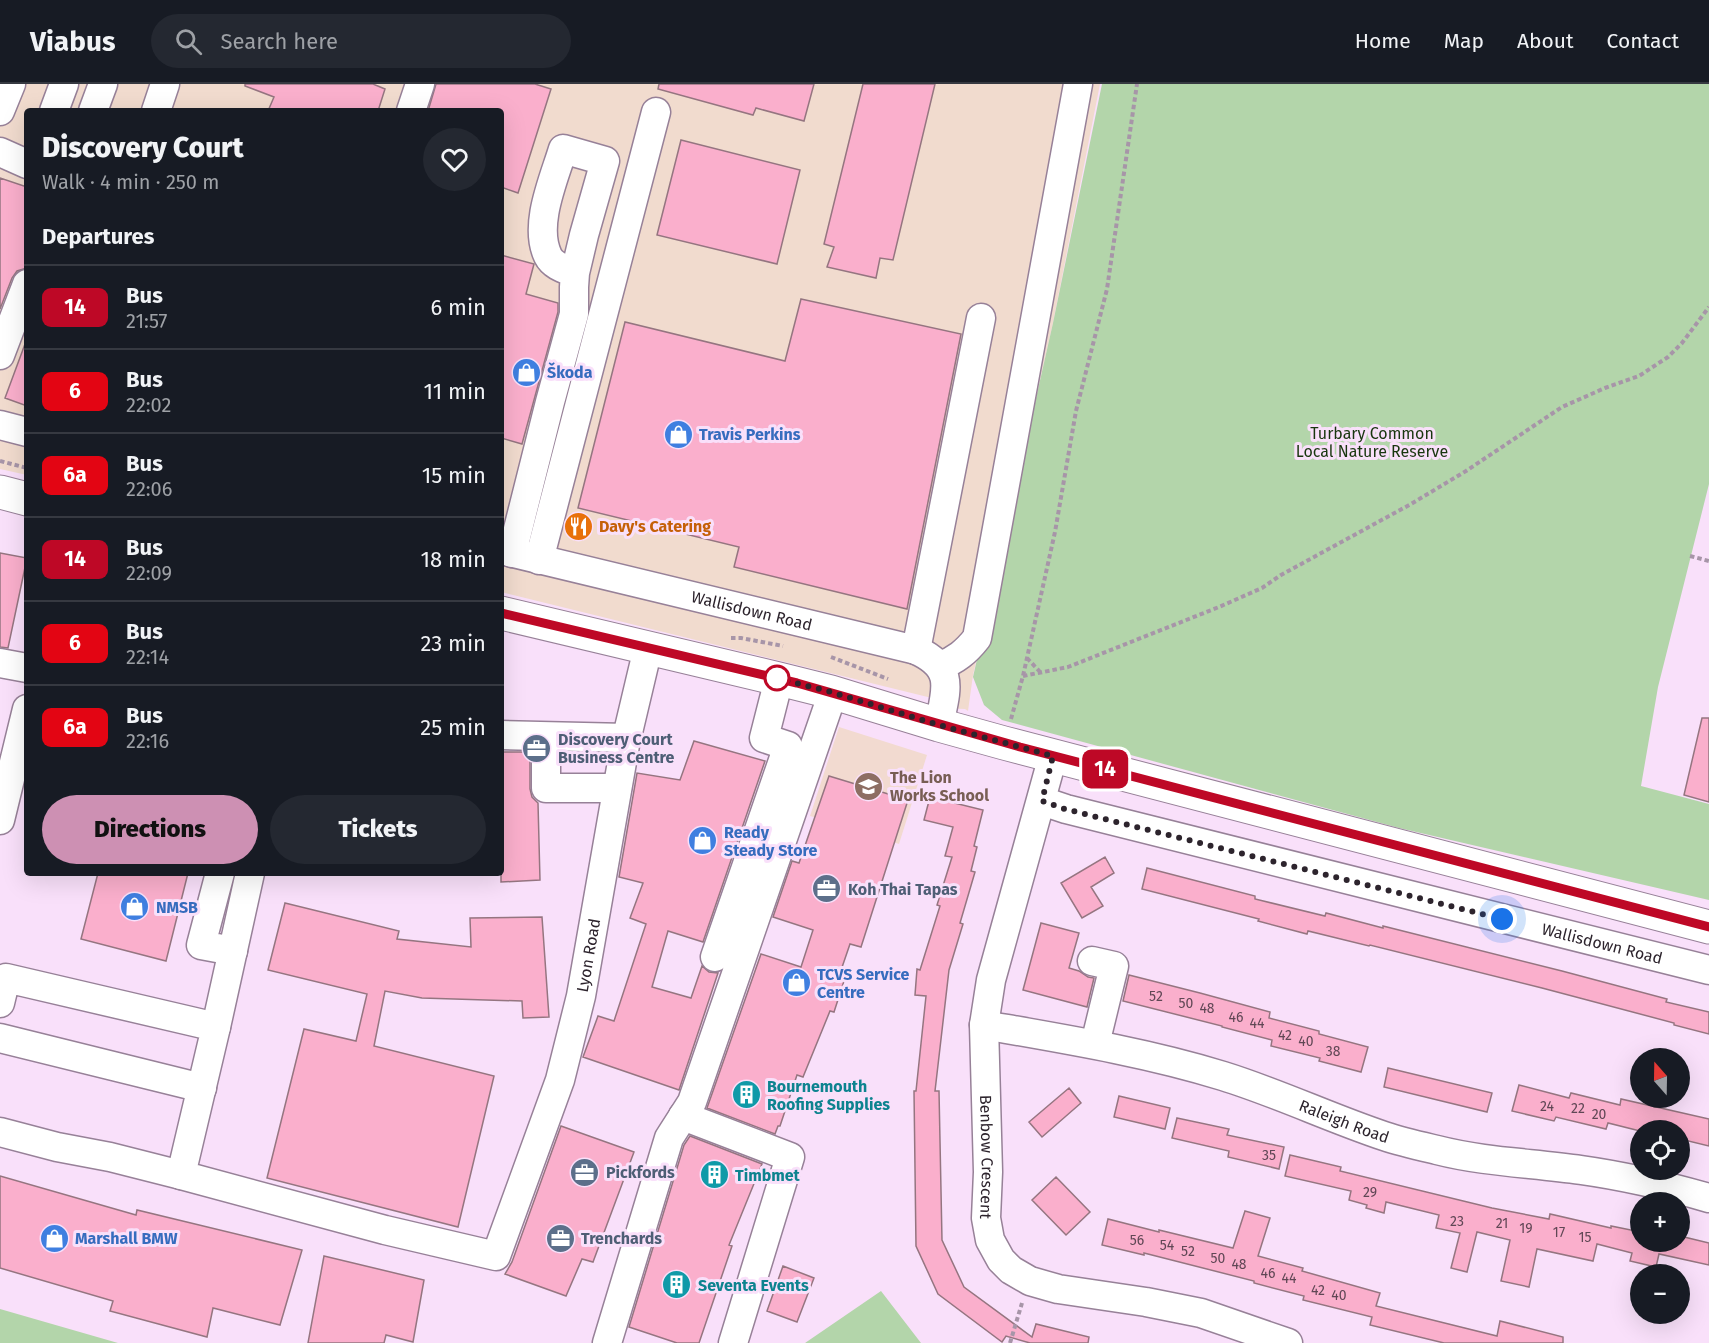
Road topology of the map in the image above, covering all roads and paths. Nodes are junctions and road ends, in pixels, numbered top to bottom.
1 (11, 84) edge
2 (64, 84) edge
3 (103, 84) edge
4 (165, 84) edge
5 (420, 84) edge
6 (1078, 84) edge
7 (1137, 84) edge
8 (55, 108) edge
9 (94, 108) edge
10 (157, 108) edge
11 (412, 108) edge
12 (0, 111) edge
13 (656, 112) dead end
14 (0, 152) edge
15 (24, 163) edge
16 (575, 273) dead end
17 (24, 292) edge
18 (1709, 307) edge
19 (981, 318) dead end
20 (0, 355) edge
21 (0, 425) edge
22 (24, 431) edge
23 (0, 461) edge
24 (24, 467) edge
25 (0, 492) edge
26 (24, 498) edge
27 (506, 551) edge
28 (1690, 556) dead end
29 (539, 560) junction
30 (1709, 561) edge
31 (504, 614) edge
32 (648, 648) junction
33 (916, 650) junction
34 (1026, 657) junction
35 (0, 663) edge
36 (940, 666) junction
37 (24, 667) edge
38 (1041, 673) junction
39 (1023, 675) junction
40 (779, 679) junction
41 (831, 692) junction
42 (24, 721) edge
43 (1010, 722) dead end
44 (939, 725) junction
45 (504, 735) edge
46 (546, 737) junction
47 (627, 738) junction
48 (1053, 756) junction
49 (617, 788) junction
50 (1042, 801) junction
51 (0, 820) edge
52 (219, 876) edge
53 (249, 876) edge
54 (1709, 927) edge
55 (233, 951) junction
56 (715, 957) dead end
57 (1092, 961) dead end
58 (1709, 970) edge
59 (0, 1003) edge
60 (984, 1025) junction
61 (216, 1027) junction
62 (0, 1038) edge
63 (1095, 1044) junction
64 (202, 1088) junction
65 (684, 1116) junction
66 (0, 1132) edge
67 (181, 1174) junction
68 (1709, 1198) edge
69 (1030, 1281) junction
70 (607, 1343) edge
71 (733, 1343) edge
72 (1010, 1343) edge
73 (1288, 1343) edge

1 - 12 street
2 - 8 street
3 - 9 street
4 - 10 street
5 - 11 street
6 - 36 street
7 - 34 path
13 - 29 street
14 - 15 street
16 - 27 street
17 - 20 street
18 - 38 path
19 - 33 street
21 - 22 street
23 - 24 path
25 - 26 main road
27 - 29 street, Wallisdown Road
28 - 30 path
29 - 33 street, Wallisdown Road
31 - 32 main road
32 - 40 main road
32 - 47 street, Lyon Road
33 - 36 street, Wallisdown Road
34 - 38 path
34 - 39 path
35 - 37 street
36 - 44 street
38 - 39 path
39 - 43 path
40 - 41 main road
40 - 56 street
41 - 44 main road
41 - 65 street
42 - 51 street
44 - 48 main road
45 - 46 street
46 - 47 street
46 - 49 street
47 - 49 street, Lyon Road
48 - 50 street, Benbow Crescent
48 - 54 main road
49 - 67 street, Lyon Road
50 - 58 street, Wallisdown Road
50 - 60 street, Benbow Crescent
52 - 55 street
53 - 55 street
55 - 61 street
57 - 63 street
59 - 61 street
60 - 63 street, Raleigh Road
60 - 69 street, Benbow Crescent
61 - 64 street
62 - 64 street
63 - 68 street, Raleigh Road
64 - 67 street
65 - 70 street
65 - 71 street
66 - 67 street
69 - 72 path
69 - 73 street, Benbow Crescent

